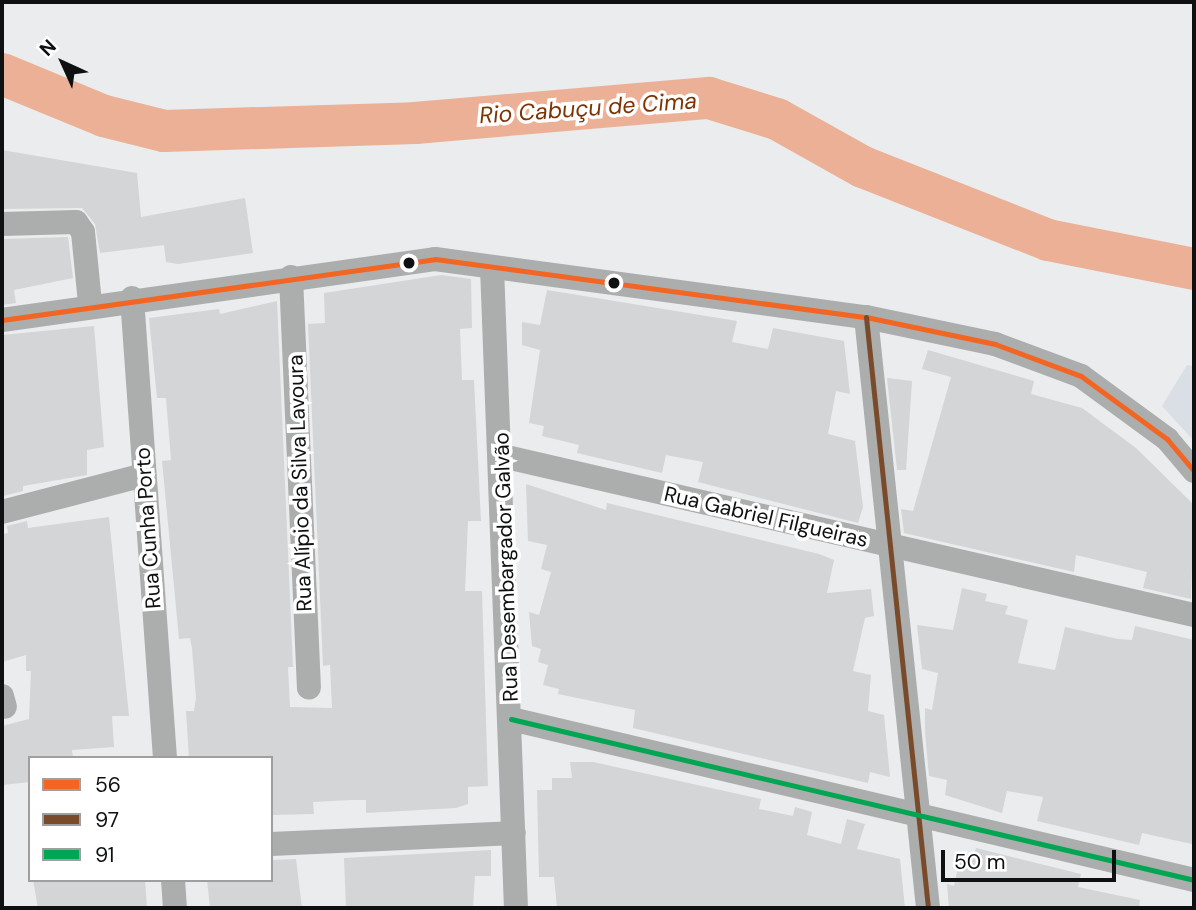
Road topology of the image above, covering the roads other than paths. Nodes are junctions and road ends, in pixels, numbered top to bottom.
1 (2, 223) edge
2 (492, 267) junction
3 (291, 277) junction
4 (132, 298) junction
5 (90, 304) junction
6 (866, 317) junction
7 (2, 320) edge
8 (502, 456) junction
9 (1194, 471) edge
10 (145, 475) junction
11 (2, 512) edge
12 (889, 545) junction
13 (1194, 615) edge
14 (309, 688) dead end
15 (511, 719) junction
16 (165, 756) edge
17 (915, 811) junction
18 (514, 833) junction
19 (273, 844) edge
20 (1194, 880) edge
21 (173, 882) edge
22 (175, 908) edge
23 (516, 908) edge
24 (928, 908) edge

1 - 5 street
2 - 3 street
2 - 6 street
2 - 8 street, Rua Desembargador Galvão
3 - 4 street
3 - 14 street, Rua Alípio da Silva Lavoura
4 - 5 street
4 - 10 street, Rua Cunha Porto
5 - 7 street
6 - 9 street
6 - 12 street
8 - 12 street, Rua Gabriel Filgueiras
8 - 15 street, Rua Desembargador Galvão
10 - 11 street
10 - 16 street, Rua Cunha Porto
12 - 13 street, Rua Gabriel Filgueiras
12 - 17 street
15 - 17 street
15 - 18 street, Rua Desembargador Galvão
17 - 20 street
17 - 24 street
18 - 19 street
18 - 23 street, Rua Desembargador Galvão
21 - 22 street

